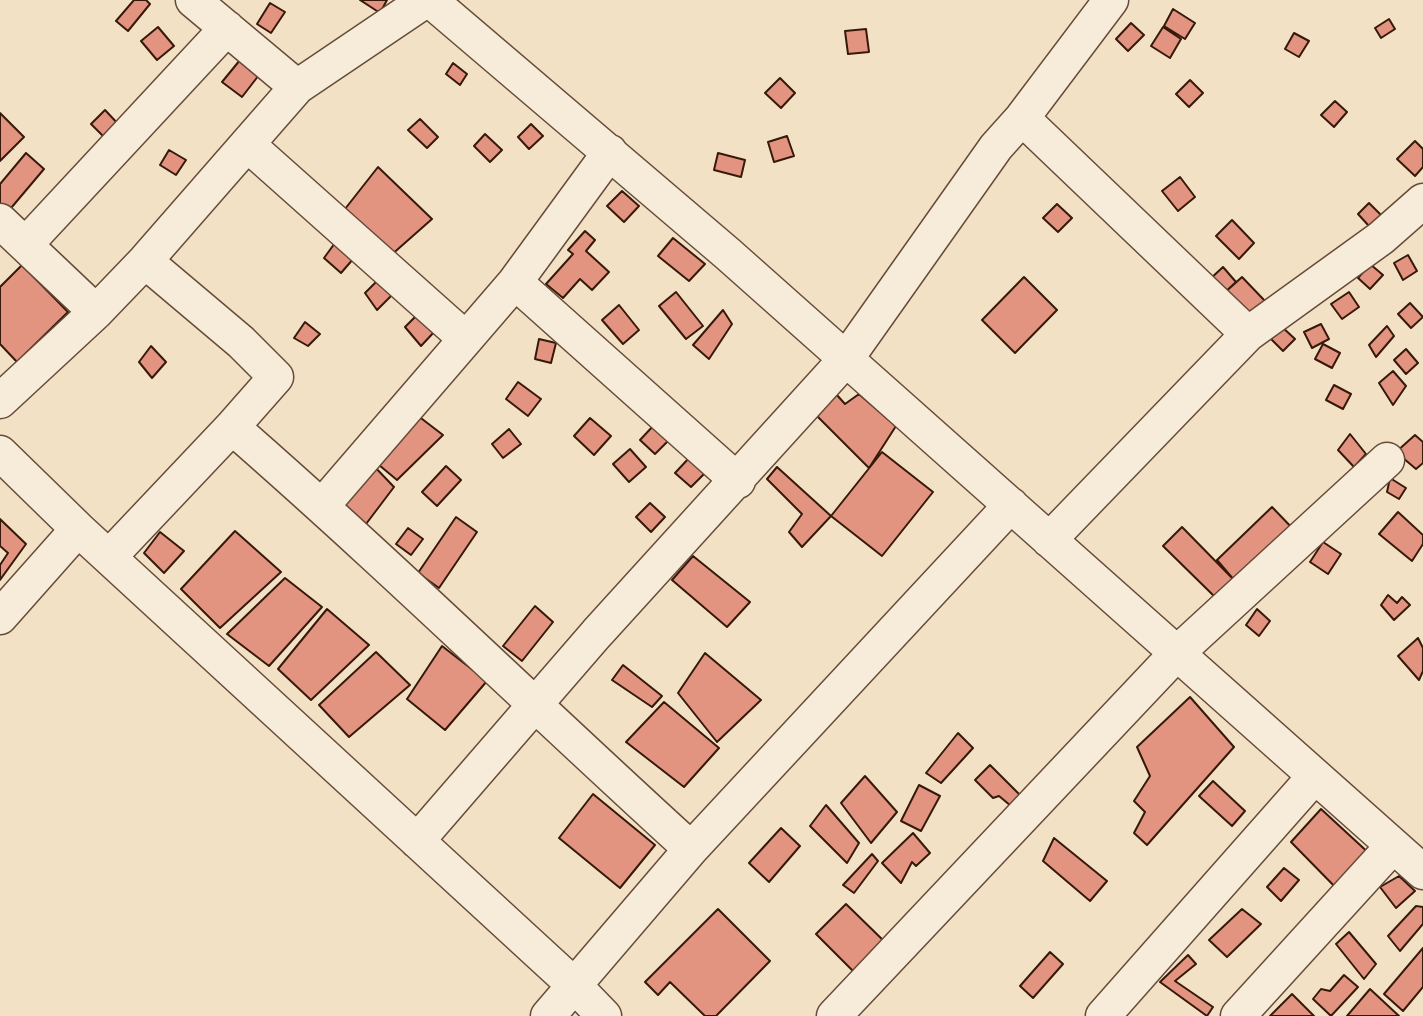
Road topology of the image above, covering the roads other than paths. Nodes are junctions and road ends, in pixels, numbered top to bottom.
1 (193, 0) edge
2 (428, 0) edge
3 (1111, 0) edge
4 (227, 28) junction
5 (297, 87) junction
6 (1022, 118) junction
7 (247, 144) junction
8 (610, 152) junction
9 (1423, 201) edge
10 (0, 221) edge
11 (26, 244) junction
12 (145, 261) junction
13 (515, 282) junction
14 (96, 312) junction
15 (1248, 334) junction
16 (466, 339) junction
17 (846, 359) junction
18 (0, 401) edge
19 (232, 427) junction
20 (0, 453) edge
21 (1387, 460) dead end
22 (738, 481) junction
23 (1011, 505) junction
24 (322, 506) junction
25 (78, 529) junction
26 (1049, 540) junction
27 (109, 557) junction
28 (0, 617) edge
29 (1177, 653) junction
30 (534, 706) junction
31 (1315, 776) junction
32 (417, 841) junction
33 (1393, 846) junction
34 (691, 849) junction
35 (1423, 872) edge
36 (575, 986) junction
37 (548, 1016) edge
38 (604, 1016) edge
39 (834, 1016) edge
40 (1103, 1016) edge
41 (1238, 1016) edge

1 - 4 street
2 - 5 street
2 - 8 street
3 - 6 street
4 - 5 street
4 - 11 street
5 - 7 street
6 - 15 street
6 - 17 street
7 - 12 street
7 - 16 street
8 - 13 street
8 - 17 street
9 - 15 street
10 - 11 street
11 - 14 street
12 - 14 street
12 - 19 street
13 - 16 street
13 - 22 street
14 - 18 street
15 - 26 street
16 - 24 street
17 - 22 street
17 - 23 street
19 - 24 street
19 - 27 street
20 - 25 street
21 - 29 street
22 - 30 street
23 - 26 street
23 - 34 street
24 - 30 street
25 - 27 street
25 - 28 street
26 - 29 street
27 - 32 street
29 - 31 street
29 - 39 street
30 - 32 street
30 - 34 street
31 - 33 street
31 - 40 street
32 - 36 street
33 - 35 street
33 - 41 street
34 - 36 street
36 - 37 street
36 - 38 street

